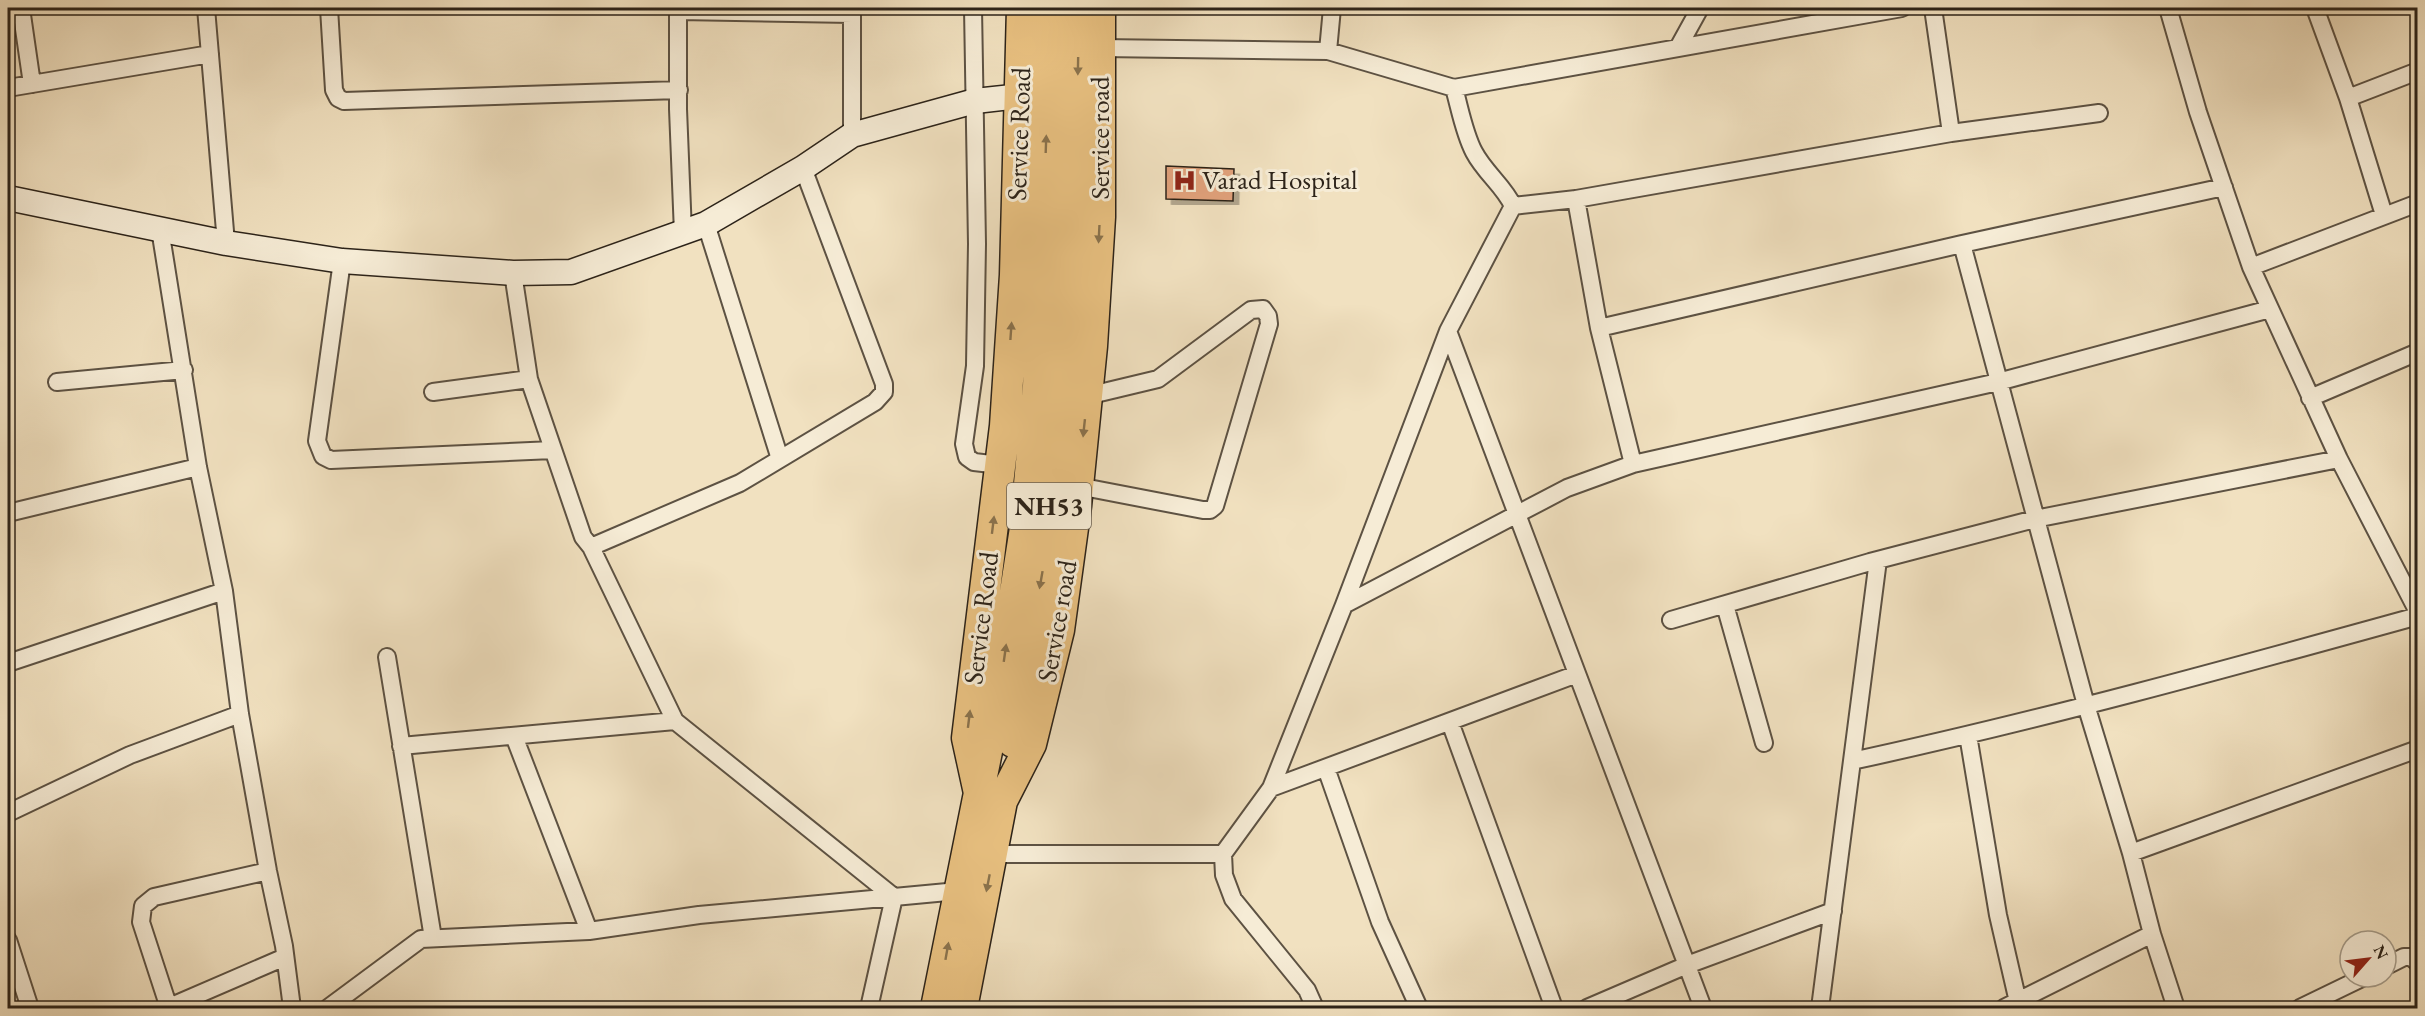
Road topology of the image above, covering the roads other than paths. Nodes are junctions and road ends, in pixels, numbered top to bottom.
1 (21, 8) edge
2 (207, 8) edge
3 (329, 8) edge
4 (973, 8) edge
5 (1023, 8) edge
6 (1048, 8) edge
7 (1076, 8) edge
8 (1100, 8) edge
9 (1332, 8) edge
10 (1700, 8) edge
11 (1902, 8) edge
12 (1933, 8) edge
13 (2168, 8) edge
14 (2315, 8) edge
15 (678, 9) edge
16 (852, 11) edge
17 (1679, 46) junction
18 (1101, 48) junction
19 (1328, 51) junction
20 (210, 54) junction
21 (2418, 70) edge
22 (32, 84) junction
23 (8, 88) edge
24 (1454, 88) junction
25 (679, 90) junction
26 (1020, 96) junction
27 (2348, 98) junction
28 (975, 101) junction
29 (2099, 113) dead end
30 (1951, 133) junction
31 (852, 135) junction
32 (803, 168) junction
33 (2224, 187) junction
34 (8, 198) edge
35 (1576, 199) junction
36 (2418, 203) edge
37 (1513, 206) junction
38 (2384, 216) junction
39 (706, 224) junction
40 (160, 229) junction
41 (683, 233) junction
42 (226, 243) junction
43 (1962, 244) junction
44 (342, 261) junction
45 (2251, 267) junction
46 (513, 273) junction
47 (2270, 309) junction
48 (1599, 328) junction
49 (1448, 331) junction
50 (2418, 352) edge
51 (184, 370) junction
52 (529, 379) junction
53 (57, 382) dead end
54 (1998, 382) junction
55 (433, 392) dead end
56 (1087, 396) junction
57 (2310, 398) junction
58 (553, 450) junction
59 (780, 459) junction
60 (2339, 459) junction
61 (1633, 464) junction
62 (1000, 465) junction
63 (198, 467) junction
64 (1078, 486) junction
65 (8, 513) edge
66 (1518, 515) junction
67 (2036, 519) junction
68 (591, 547) junction
69 (1878, 560) junction
70 (224, 591) junction
71 (1344, 605) junction
72 (1725, 605) junction
73 (2418, 614) edge
74 (1671, 620) dead end
75 (387, 657) dead end
76 (8, 663) edge
77 (1577, 674) junction
78 (2086, 705) junction
79 (240, 714) junction
80 (675, 721) junction
81 (1450, 722) junction
82 (1968, 735) junction
83 (514, 736) junction
84 (1764, 742) dead end
85 (401, 746) junction
86 (2418, 749) edge
87 (1852, 761) junction
88 (1326, 768) junction
89 (1271, 788) junction
90 (990, 797) junction
91 (8, 813) edge
92 (2131, 853) junction
93 (994, 854) junction
94 (1223, 854) junction
95 (268, 871) junction
96 (958, 891) junction
97 (894, 897) junction
98 (1833, 911) junction
99 (589, 932) junction
100 (2152, 934) junction
101 (433, 938) junction
102 (8, 940) edge
103 (285, 957) junction
104 (2398, 960) edge
105 (2418, 963) edge
106 (1687, 965) junction
107 (2340, 989) edge
108 (2011, 1005) edge
109 (30, 1008) edge
110 (168, 1008) edge
111 (292, 1008) edge
112 (328, 1008) edge
113 (869, 1008) edge
114 (936, 1008) edge
115 (962, 1008) edge
116 (1315, 1008) edge
117 (1419, 1008) edge
118 (1554, 1008) edge
119 (1587, 1008) edge
120 (1703, 1008) edge
121 (1820, 1008) edge
122 (2176, 1008) edge
123 (2301, 1008) edge

1 - 22 street
2 - 20 street
3 - 25 street
4 - 28 street
5 - 26 highway, Service Road
90 -> 6 highway, NH53
7 -> 90 highway, NH53
8 - 18 highway, Service road
9 - 19 street
10 - 17 street
11 - 17 street
12 - 30 street
13 - 33 street
14 - 27 street
15 - 16 street
15 - 25 street
16 - 31 street
17 - 24 street
18 - 19 street
18 -> 56 highway, Service road
19 - 24 street
20 - 22 street
20 - 42 street
21 - 27 street
22 - 23 street
24 - 37 street
25 - 41 street
26 - 28 street
62 -> 26 highway, Service Road
27 - 38 street
28 - 31 street
28 - 62 street
29 - 30 street
30 - 35 street
31 - 32 street
32 - 39 street
32 - 59 street
33 - 43 street
33 - 45 street
34 - 40 street
35 - 37 street
35 - 48 street
36 - 38 street
37 - 49 street
38 - 45 street
39 - 41 street
39 - 59 street
40 - 42 street
40 - 51 street
41 - 46 street
42 - 44 street
43 - 48 street
43 - 54 street
44 - 46 street
44 - 58 street
45 - 47 street
46 - 52 street
47 - 54 street
47 - 57 street
48 - 61 street
49 - 66 street
49 - 71 street
50 - 57 street
51 - 53 street
51 - 63 street
52 - 55 street
52 - 58 street
54 - 61 street
54 - 67 street
56 -> 64 highway, Service road
56 - 64 street
57 - 60 street
58 - 68 street
59 - 68 street
60 - 67 street
60 - 73 street
61 - 66 street
90 -> 62 highway, Service Road
63 - 65 street
63 - 70 street
64 - 90 highway, Service road
66 - 71 street
66 - 77 street
67 - 69 street
67 - 78 street
68 - 80 street
69 - 72 street
69 - 87 street
70 - 76 street
70 - 79 street
71 - 89 street
72 - 74 street
72 - 84 street
73 - 78 street
75 - 85 street
77 - 81 street
77 - 106 street
78 - 82 street
78 - 92 street
79 - 91 street
79 - 95 street
80 - 83 street
80 - 97 street
81 - 88 street
81 - 118 street
82 - 87 street
82 - 108 street
83 - 85 street
83 - 99 street
85 - 101 street
86 - 92 street
87 - 98 street
88 - 89 street
88 - 117 street
89 - 94 street
90 - 93 highway, Service road
90 - 96 highway, Service Road
92 - 100 street
93 - 94 street
93 -> 115 highway, Service road
94 - 116 street
95 - 103 street
95 - 110 street
96 - 97 street
114 -> 96 highway, Service Road
97 - 99 street
97 - 113 street
98 - 106 street
98 - 121 street
99 - 101 street
100 - 108 street
100 - 122 street
101 - 112 street
102 - 109 street
103 - 110 street
103 - 111 street
104 - 105 street
106 - 119 street
106 - 120 street
107 - 123 street

